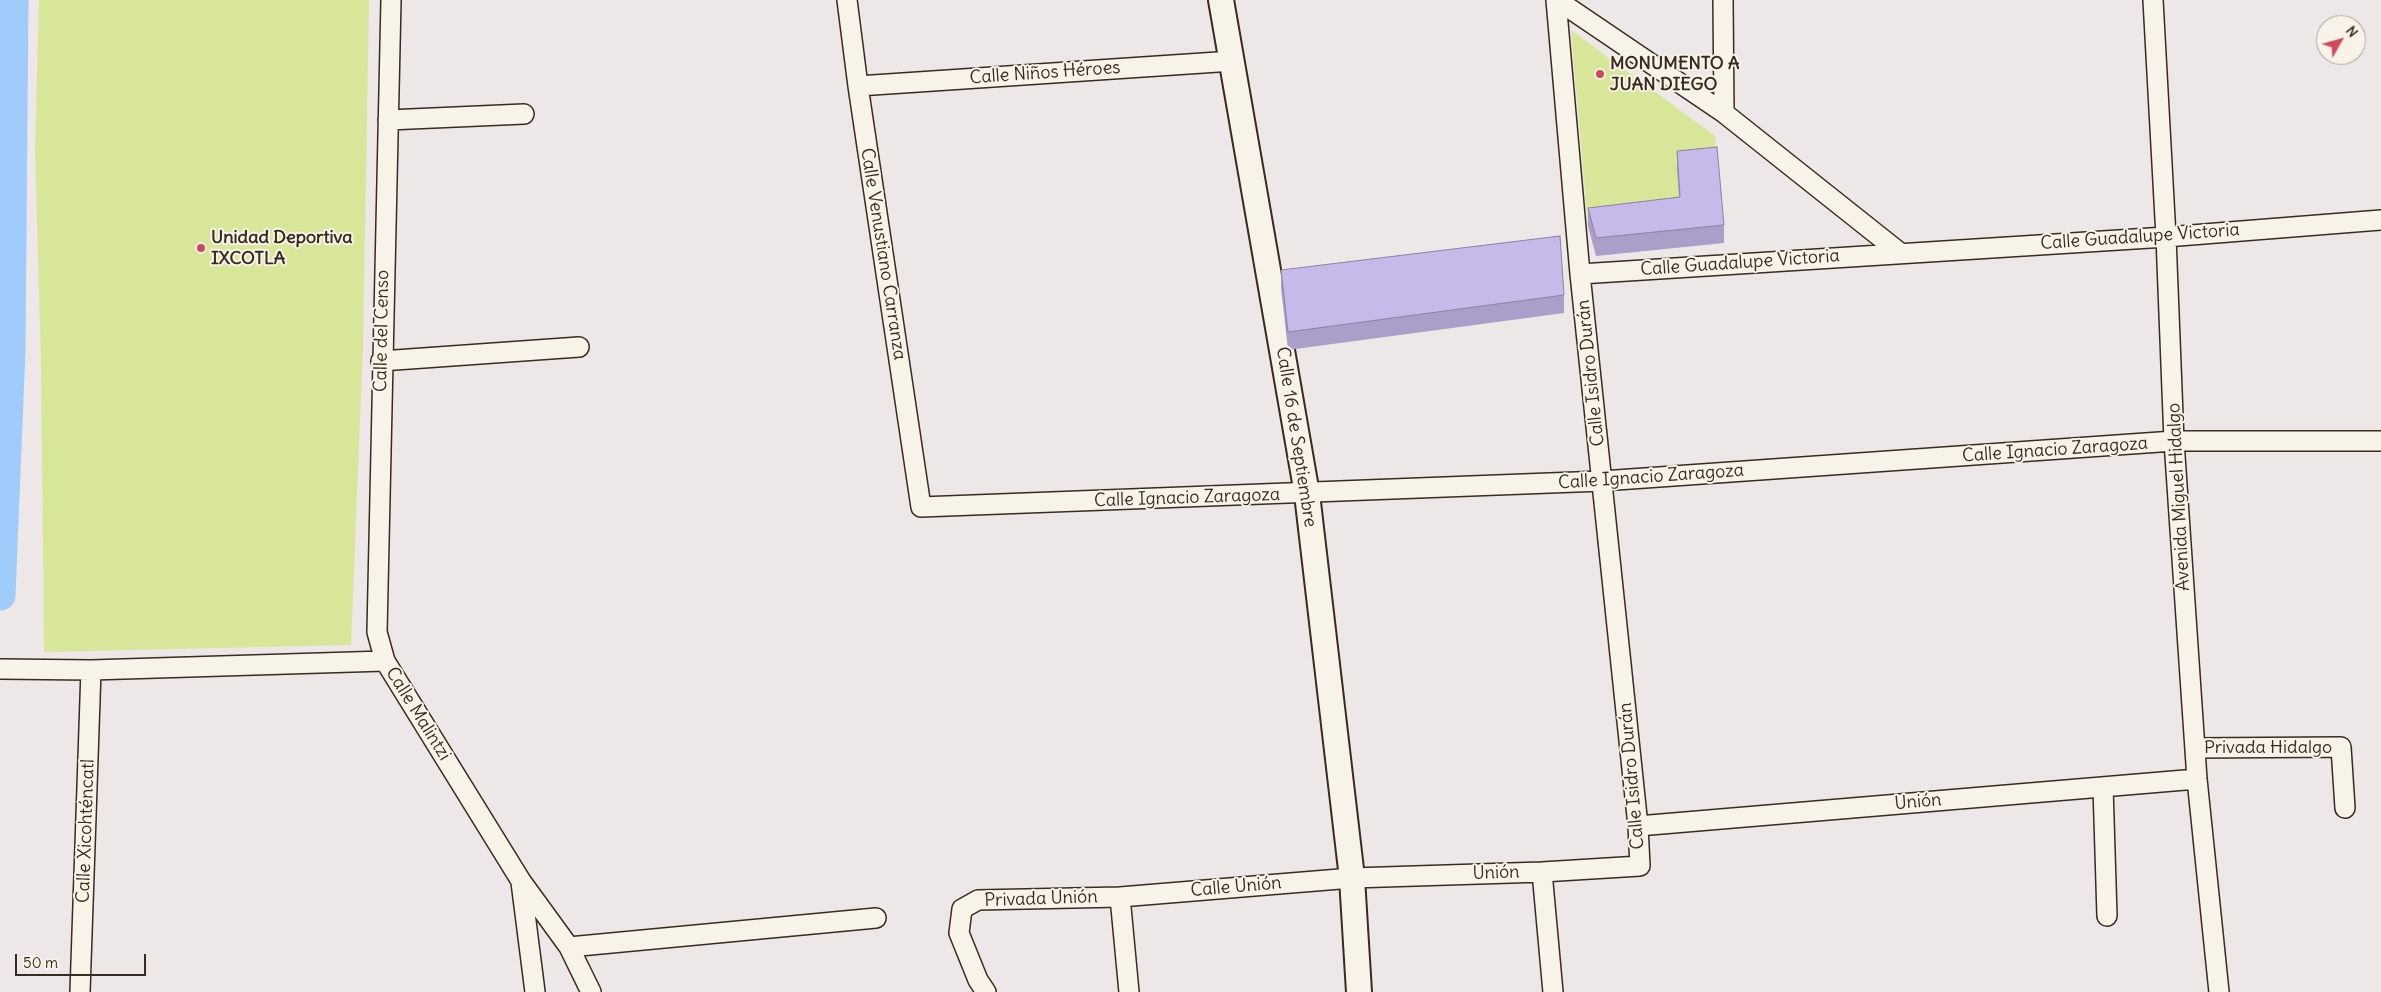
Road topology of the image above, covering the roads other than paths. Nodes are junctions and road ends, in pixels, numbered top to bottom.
1 (391, 0) edge
2 (847, 0) edge
3 (1221, 0) edge
4 (1557, 0) edge
5 (1724, 0) edge
6 (2152, 0) edge
7 (1233, 61) junction
8 (858, 86) junction
9 (524, 114) dead end
10 (1724, 114) junction
11 (388, 120) junction
12 (2381, 220) edge
13 (2166, 237) junction
14 (1899, 252) junction
15 (1580, 274) junction
16 (579, 347) dead end
17 (381, 361) junction
18 (2174, 441) junction
19 (2381, 441) edge
20 (1602, 481) junction
21 (1307, 494) junction
22 (920, 507) joint
23 (385, 661) junction
24 (0, 669) edge
25 (91, 670) junction
26 (2195, 748) junction
27 (2197, 779) junction
28 (2103, 787) junction
29 (2345, 808) dead end
30 (1638, 826) junction
31 (1640, 866) joint
32 (1542, 872) junction
33 (1352, 878) junction
34 (521, 881) junction
35 (1120, 897) junction
36 (2107, 916) dead end
37 (876, 918) dead end
38 (569, 947) junction
39 (80, 992) edge
40 (535, 992) edge
41 (591, 992) edge
42 (986, 992) edge
43 (1129, 992) edge
44 (1359, 992) edge
45 (1553, 992) edge
46 (2219, 992) edge

1 - 11 street, Calle del Censo
2 - 8 street, Calle Venustiano Carranza
3 - 7 street, Calle 16 de Septiembre
4 - 10 street
4 - 15 street, Calle Isidro Durán
5 - 10 street
6 - 13 street, Avenida Miguel Hidalgo
7 - 8 street, Calle Niños Héroes
7 - 21 street, Calle 16 de Septiembre
8 - 22 street, Calle Venustiano Carranza
9 - 11 street
10 - 14 street
11 - 17 street, Calle del Censo
12 - 13 street, Calle Guadalupe Victoria
13 - 14 street, Calle Guadalupe Victoria
13 - 18 street, Avenida Miguel Hidalgo
14 - 15 street, Calle Guadalupe Victoria
15 - 20 street, Calle Isidro Durán
16 - 17 street
17 - 23 street, Calle del Censo
18 - 19 street, Calle Ignacio Zaragoza
18 - 20 street, Calle Ignacio Zaragoza
18 - 26 street, Avenida Miguel Hidalgo
20 - 21 street, Calle Ignacio Zaragoza
20 - 30 street, Calle Isidro Durán
21 - 22 street, Calle Ignacio Zaragoza
21 - 33 street, Calle 16 de Septiembre
23 - 25 street, Calle Malintzi
23 - 34 street, Calle Malintzi
24 - 25 street, Calle Malintzi
25 - 39 street, Calle Xicohténcatl
26 - 27 street, Avenida Miguel Hidalgo
26 - 29 street, Privada Hidalgo
27 - 28 street, Unión
27 - 46 street, Avenida Miguel Hidalgo
28 - 30 street, Unión
28 - 36 street
30 - 31 street, Calle Isidro Durán
31 - 32 street, Unión
32 - 33 street, Unión
32 - 45 street
33 - 35 street, Calle Unión
33 - 44 street, Calle 16 de Septiembre
34 - 38 street, Calle Malintzi
34 - 40 street
35 - 42 street, Privada Unión
35 - 43 street
37 - 38 street
38 - 41 street, Calle Malintzi

